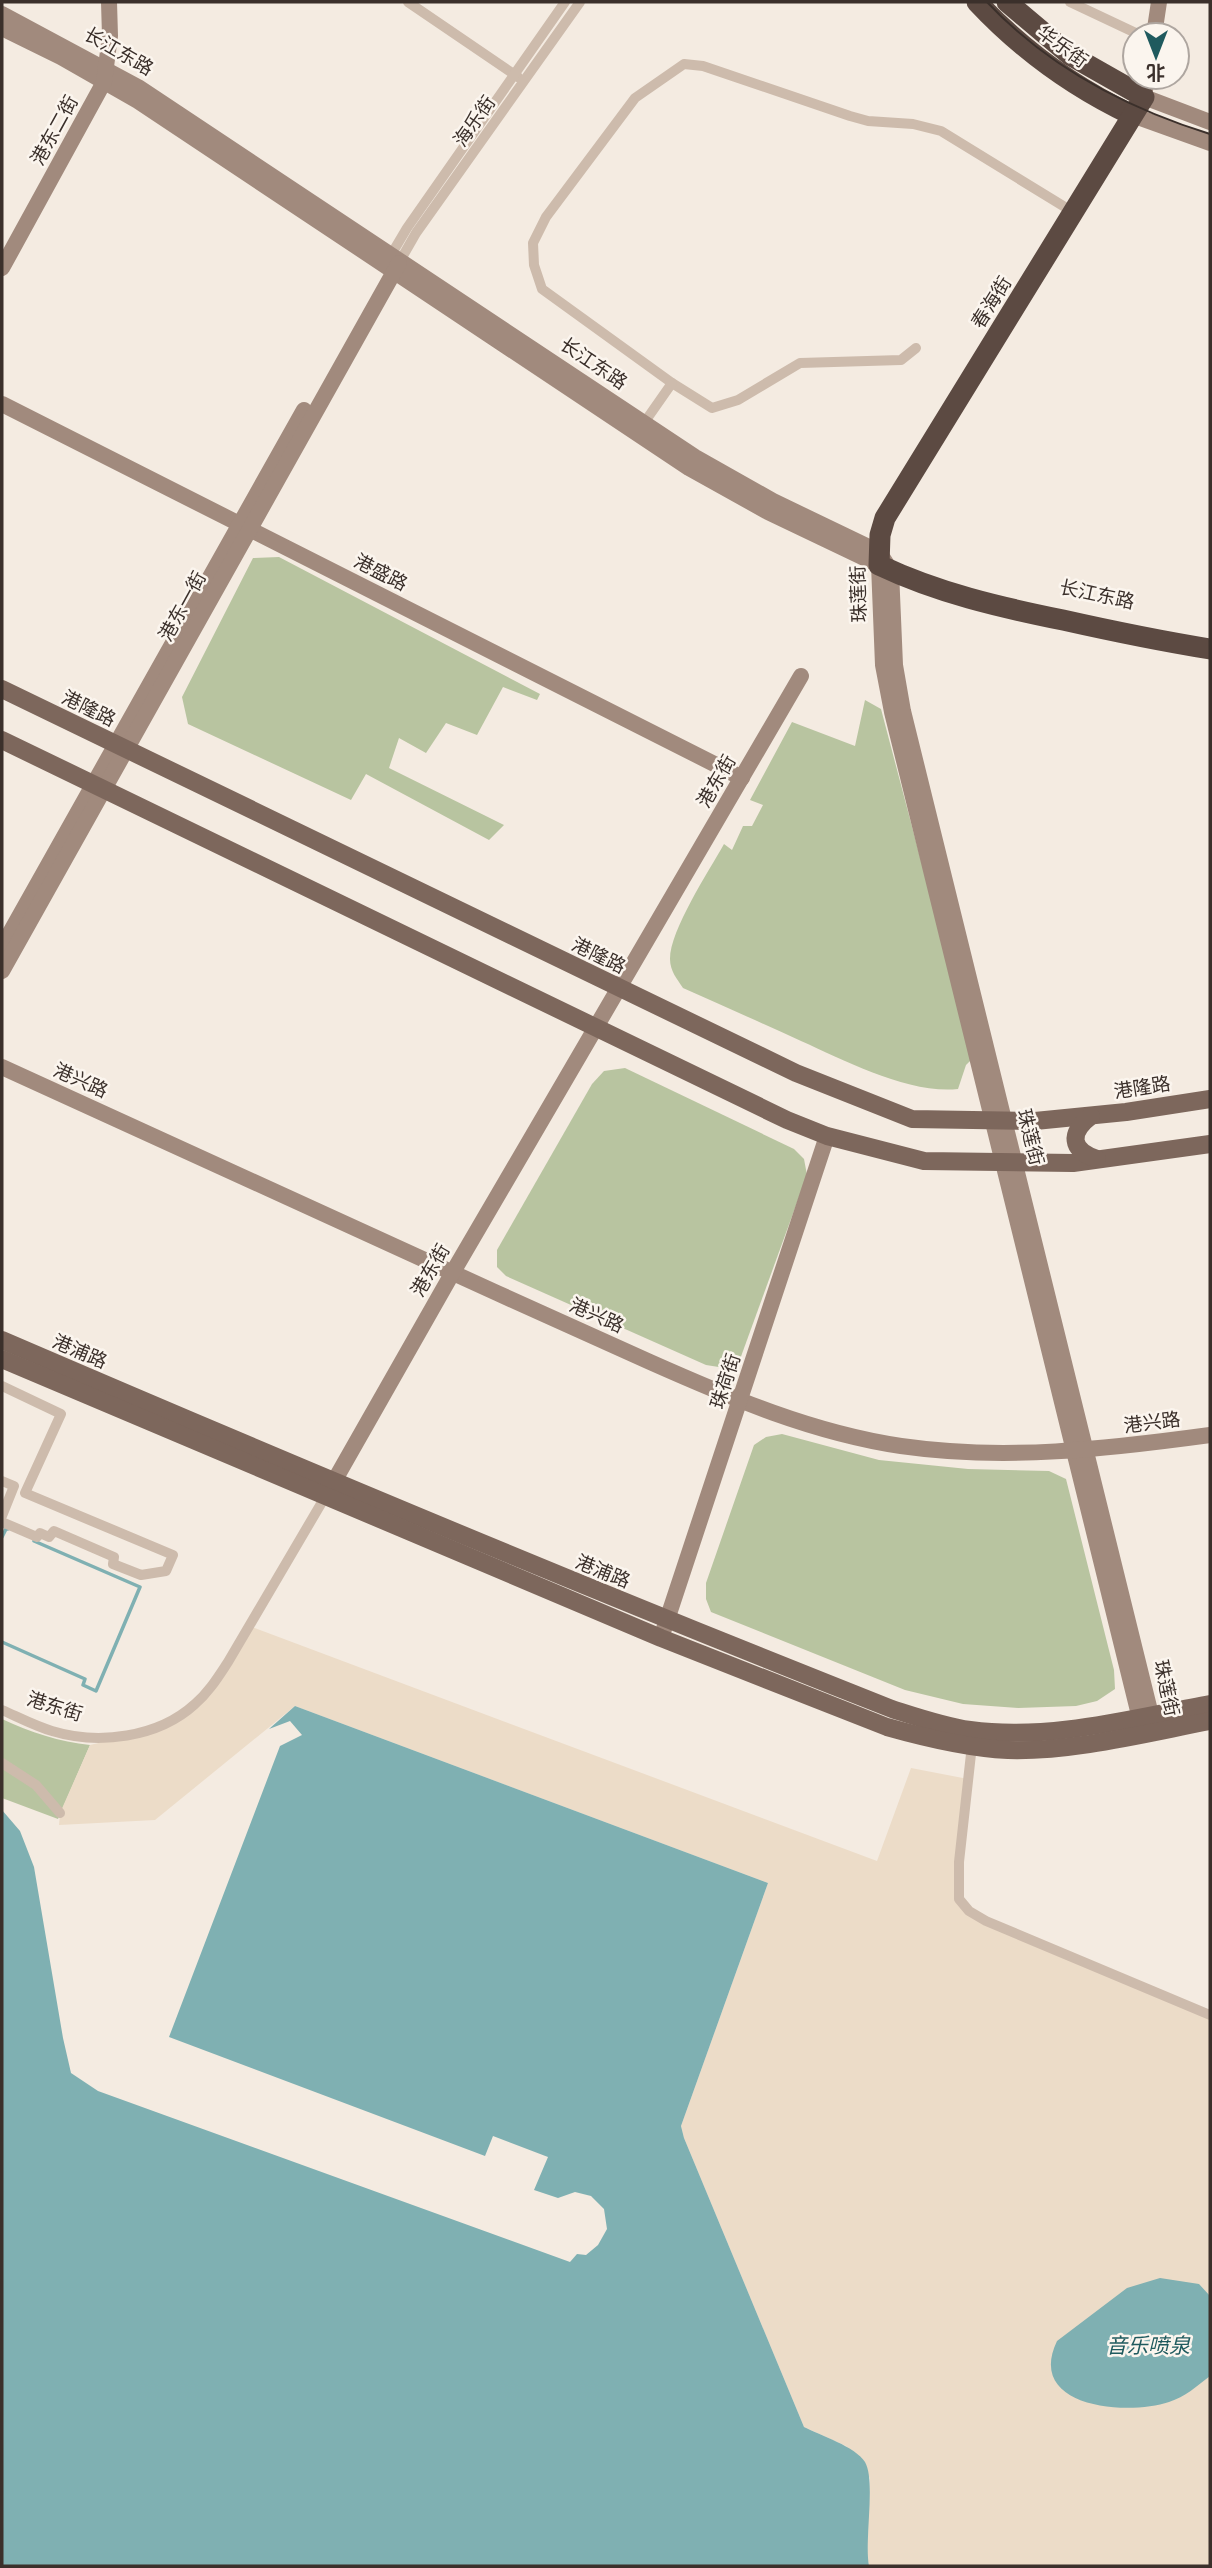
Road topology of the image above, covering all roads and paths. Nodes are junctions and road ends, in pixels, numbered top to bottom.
1 (109, 2) edge
2 (408, 2) edge
3 (565, 2) edge
4 (580, 2) edge
5 (977, 2) edge
6 (1007, 2) edge
7 (1070, 2) edge
8 (1159, 2) edge
9 (2, 14) edge
10 (1156, 21) edge
11 (1121, 26) edge
12 (2, 27) edge
13 (105, 76) junction
14 (1121, 77) edge
15 (519, 78) junction
16 (1143, 91) edge
17 (1152, 91) edge
18 (1132, 115) junction
19 (1210, 122) edge
20 (1210, 143) edge
21 (1073, 212) junction
22 (393, 263) junction
23 (2, 268) edge
24 (916, 348) dead end
25 (673, 383) junction
26 (2, 404) edge
27 (644, 423) junction
28 (244, 527) junction
29 (883, 563) junction
30 (1210, 638) edge
31 (1210, 649) edge
32 (801, 676) dead end
33 (2, 689) edge
34 (2, 740) edge
35 (121, 746) junction
36 (742, 778) junction
37 (98, 787) junction
38 (2, 947) edge
39 (2, 971) edge
40 (620, 988) junction
41 (597, 1028) junction
42 (2, 1067) edge
43 (1210, 1099) edge
44 (1091, 1116) junction
45 (998, 1121) junction
46 (827, 1136) junction
47 (1210, 1144) edge
48 (1097, 1159) junction
49 (1008, 1162) junction
50 (453, 1272) junction
51 (2, 1340) edge
52 (2, 1359) edge
53 (2, 1386) edge
54 (741, 1400) junction
55 (1210, 1435) edge
56 (1079, 1450) junction
57 (2, 1481) edge
58 (330, 1490) junction
59 (2, 1516) edge
60 (2, 1522) edge
61 (668, 1620) junction
62 (661, 1638) junction
63 (1210, 1704) edge
64 (2, 1710) edge
65 (1147, 1721) junction
66 (1210, 1721) edge
67 (972, 1745) junction
68 (2, 1763) edge
69 (60, 1813) dead end
70 (1210, 2015) edge

1 - 13 main road, 港东二街
2 - 15 street
3 - 15 street, 海乐街
4 - 15 street, 海乐街
5 - 18 highway, 华乐街
6 - 14 highway, 华乐街
7 - 11 street
8 - 10 main road
9 - 13 main road, 长江东路
12 - 13 main road, 长江东路
13 - 22 main road, 长江东路
13 - 23 main road, 港东二街
15 - 22 street, 海乐街
16 - 18 highway, 春海街
17 - 19 main road
18 - 20 main road
18 - 21 highway, 春海街
21 - 25 street
21 - 29 highway, 春海街
22 - 27 main road, 长江东路
22 - 28 main road, 港东一街
22 - 29 main road, 长江东路
24 - 25 street
25 - 27 street
26 - 28 main road, 港盛路
27 - 29 main road, 长江东路
28 - 35 main road, 港东一街
28 - 36 main road, 港盛路
29 - 30 highway, 长江东路
29 - 31 highway, 长江东路
29 - 45 main road, 珠莲街
32 - 36 main road, 港东街
33 - 35 main road, 港隆路
34 - 37 main road
35 - 37 main road, 港东一街
35 - 40 main road, 港隆路
36 - 40 main road, 港东街
37 - 38 main road, 港东一街
37 - 39 main road, 港东一街
37 - 41 main road
40 - 41 main road, 港东街
40 - 45 main road, 港隆路
41 - 46 main road
41 - 50 main road, 港东街
42 - 50 main road, 港兴路
43 - 44 main road, 港隆路
44 - 45 main road, 港隆路
44 - 48 main road
45 - 49 main road, 珠莲街
46 - 49 main road
46 - 54 main road, 珠荷街
47 - 48 main road
48 - 49 main road
49 - 56 main road, 珠莲街
50 - 54 main road, 港兴路
50 - 58 main road, 港东街
51 - 58 main road, 港浦路
52 - 58 main road, 港浦路
53 - 60 street
54 - 56 main road, 港兴路
54 - 61 main road, 珠荷街
55 - 56 main road, 港兴路
56 - 65 main road, 珠莲街
57 - 59 street
58 - 61 main road, 港浦路
58 - 62 main road, 港浦路
58 - 64 street, 港东街
61 - 62 main road, 珠荷街
61 - 65 main road, 港浦路
62 - 67 main road, 港浦路
63 - 65 main road, 港浦路
65 - 66 main road, 港浦路
65 - 67 main road, 港浦路
67 - 70 street
68 - 69 street

